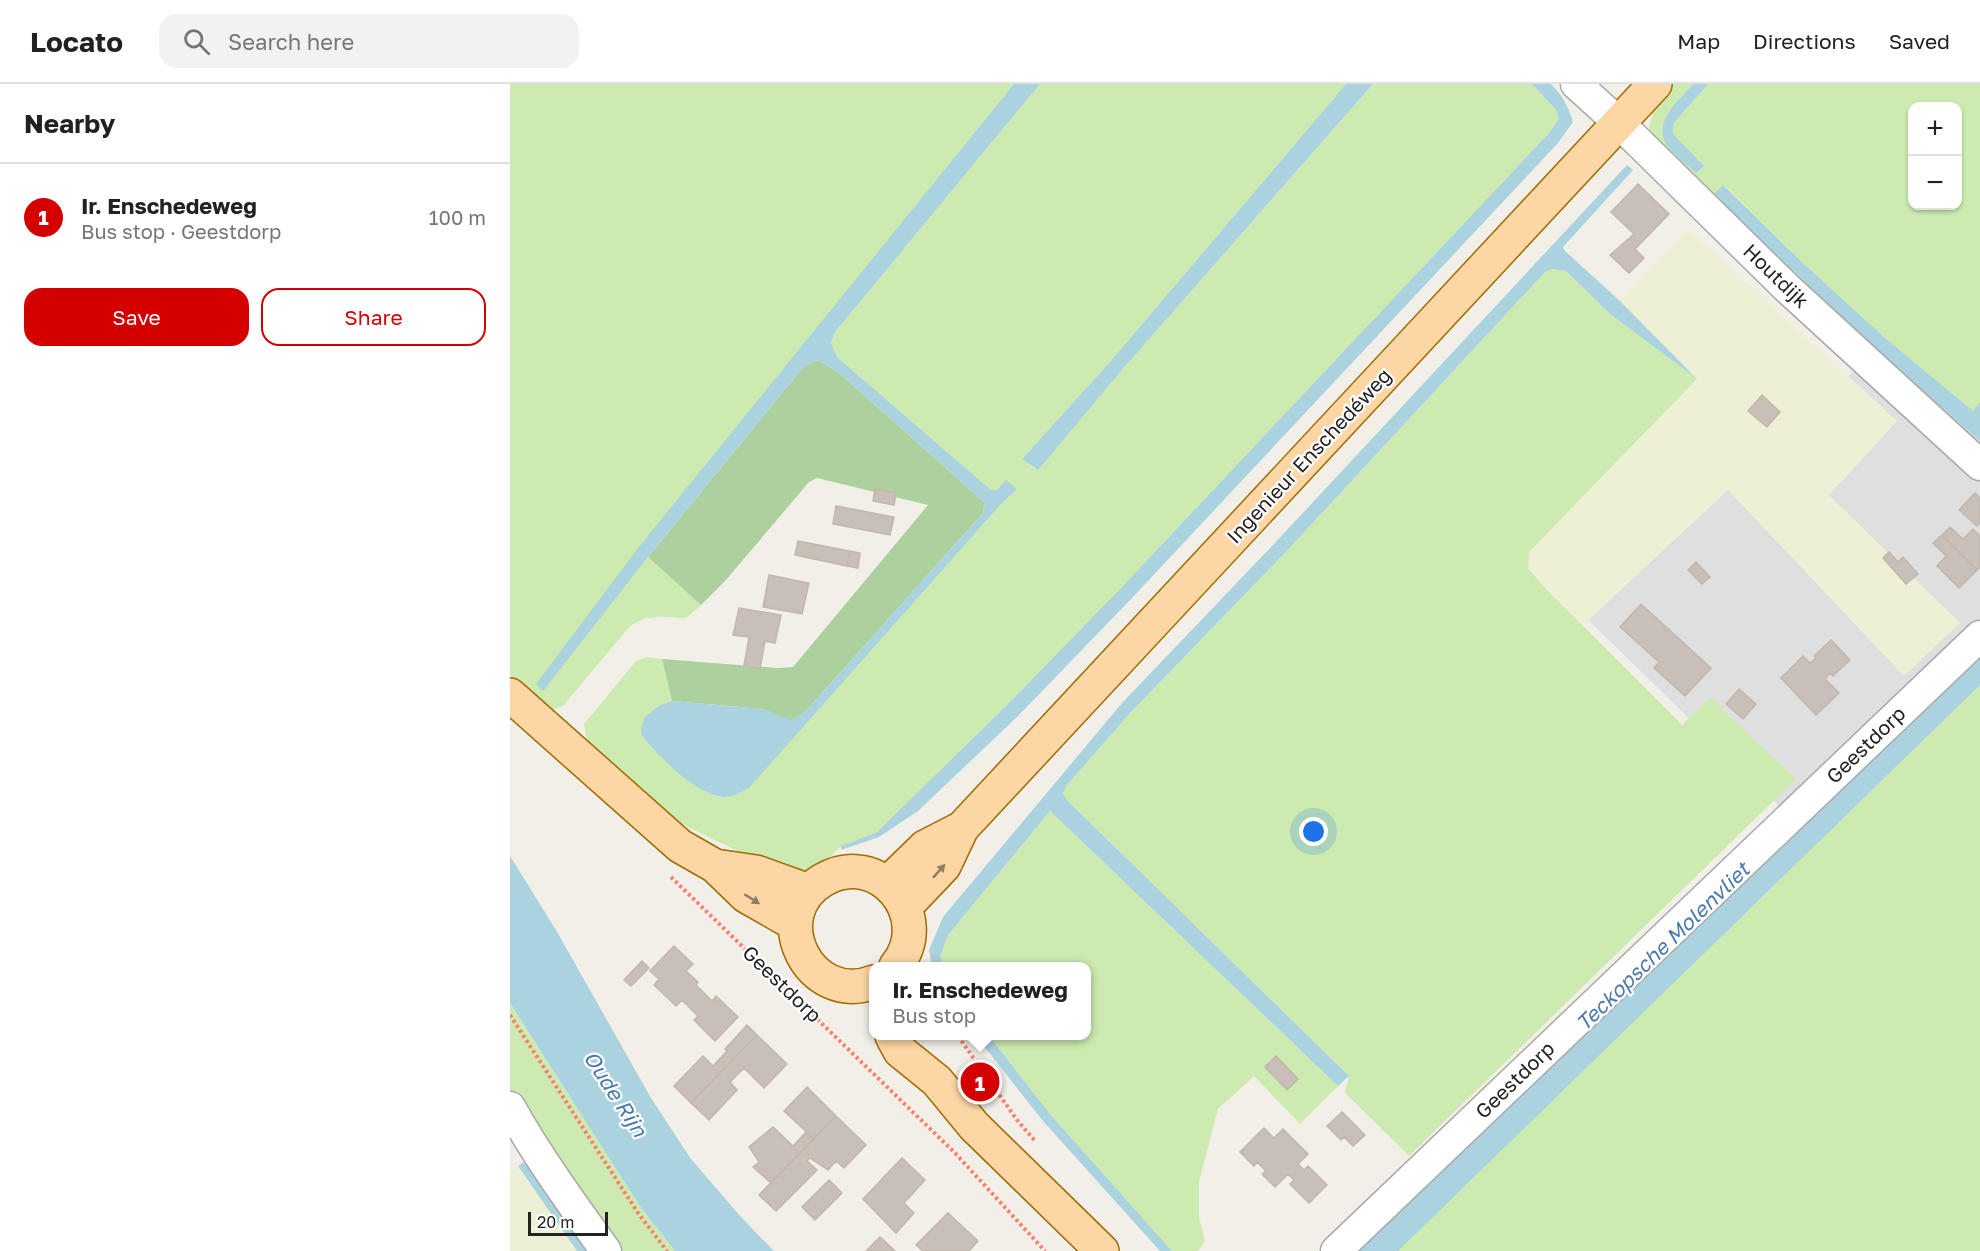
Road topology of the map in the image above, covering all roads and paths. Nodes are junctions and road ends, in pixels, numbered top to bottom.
1 (1576, 84) edge
2 (1655, 84) edge
3 (1619, 123) junction
4 (1980, 465) edge
5 (1980, 636) edge
6 (510, 695) edge
7 (715, 866) junction
8 (668, 874) dead end
9 (809, 891) junction
10 (896, 896) junction
11 (795, 924) junction
12 (898, 962) edge
13 (869, 990) edge
14 (510, 1015) edge
15 (894, 1040) edge
16 (924, 1040) edge
17 (961, 1040) edge
18 (937, 1081) junction
19 (510, 1107) edge
20 (1039, 1145) dead end
21 (606, 1251) edge
22 (667, 1251) edge
23 (1045, 1251) edge
24 (1102, 1251) edge
25 (1336, 1251) edge

1 - 3 street, Houtdijk
2 - 3 main road, Ingenieur Enschedéweg
3 - 4 street, Houtdijk
3 - 10 main road, Ingenieur Enschedéweg
5 - 25 street, Geestdorp
6 - 7 main road
7 - 9 main road
7 -> 11 main road
8 - 23 path, Geestdorp
9 - 10 main road
9 - 11 main road
10 - 12 main road
11 - 13 main road
14 - 22 path
15 - 18 main road
16 - 18 main road
17 - 20 path
18 - 24 main road
19 - 21 street

